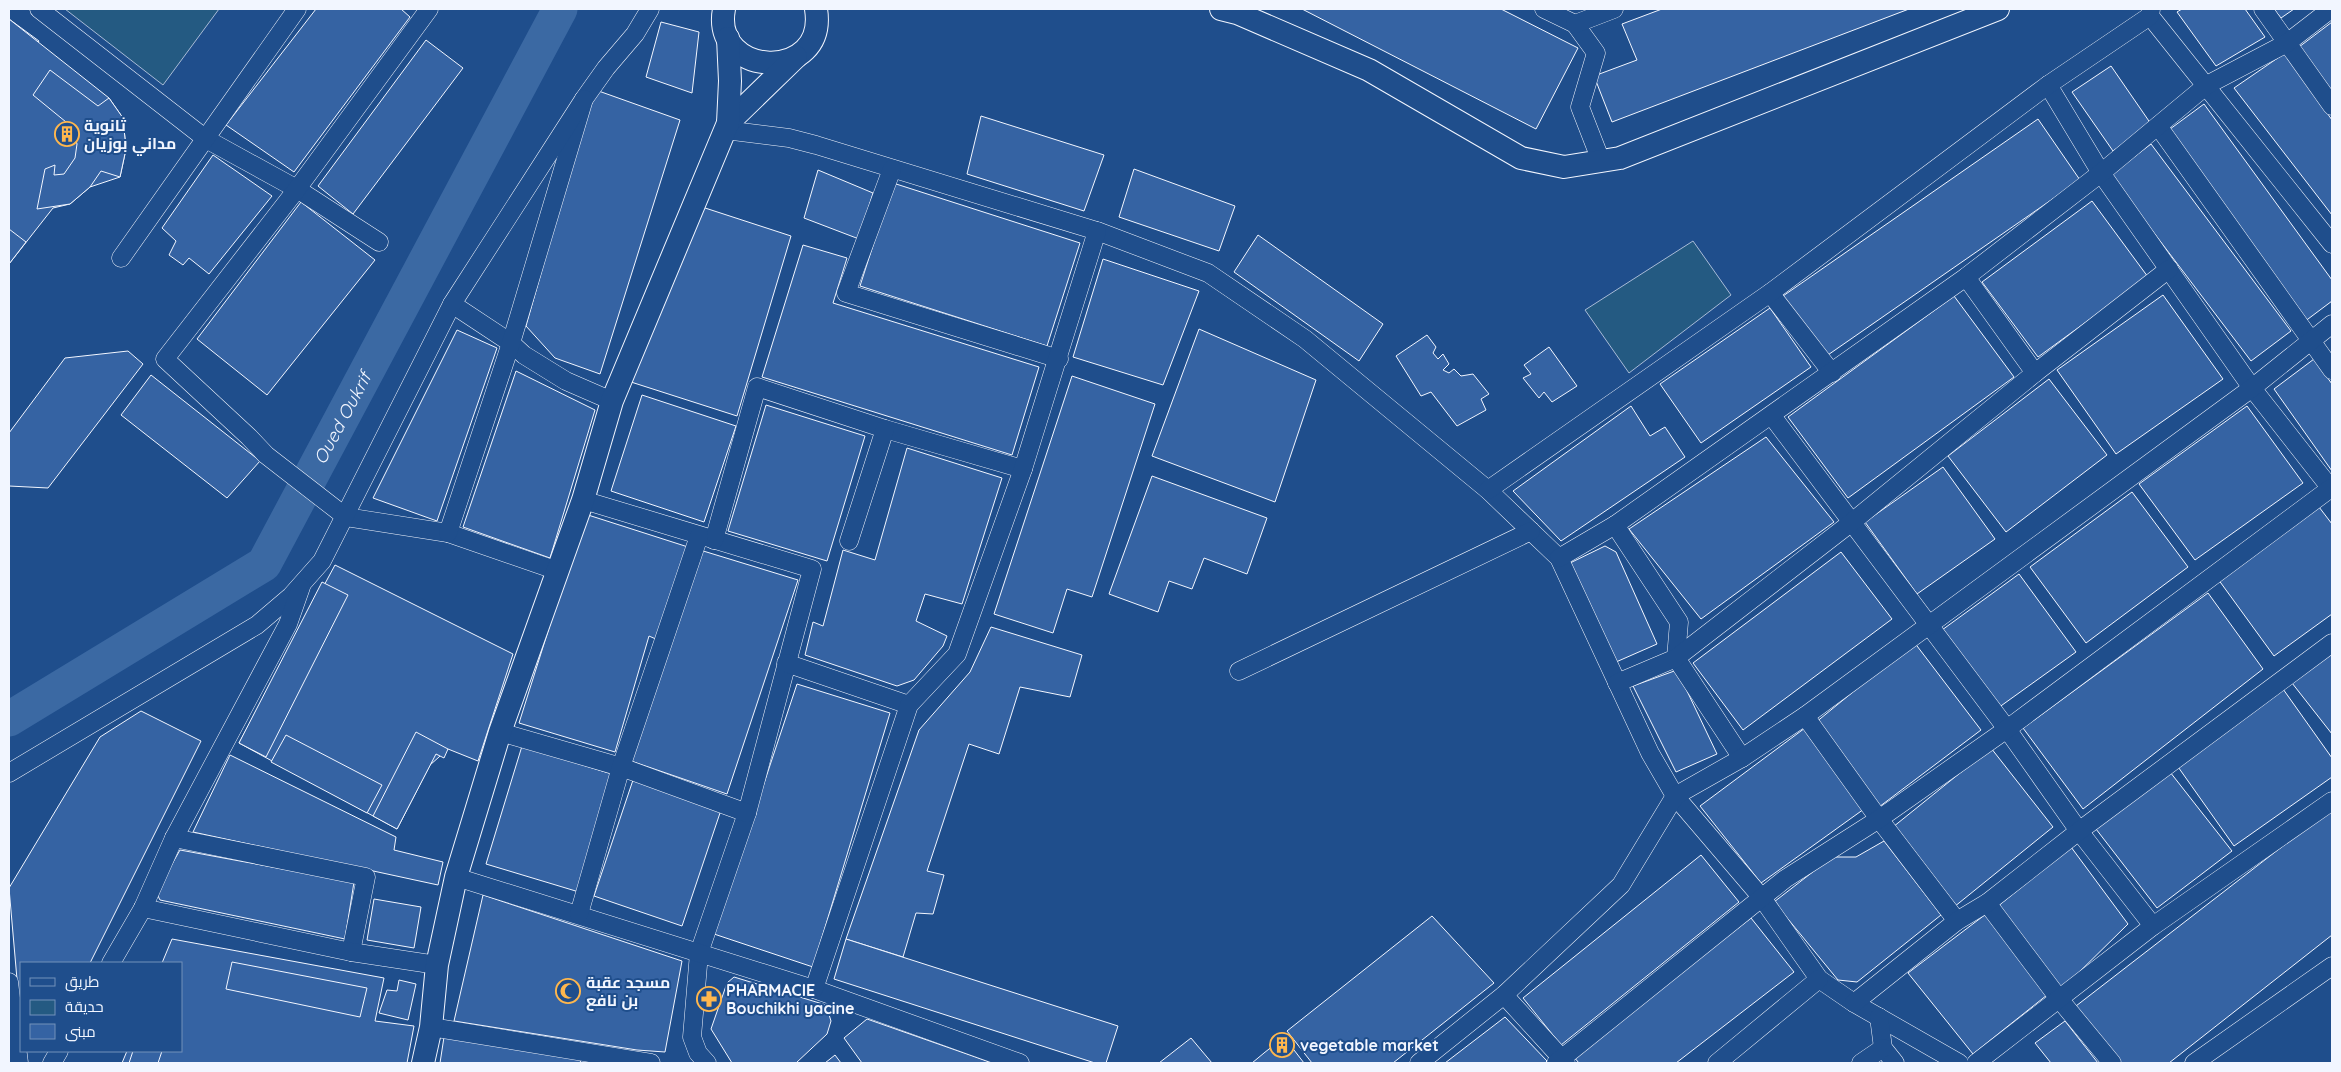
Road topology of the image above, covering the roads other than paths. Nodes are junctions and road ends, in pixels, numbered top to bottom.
1 (39, 9) edge
2 (297, 9) edge
3 (429, 9) edge
4 (650, 9) edge
5 (816, 9) edge
6 (1222, 9) edge
7 (1544, 9) edge
8 (1614, 9) edge
9 (1998, 9) edge
10 (2262, 9) edge
11 (2331, 9) edge
12 (723, 10) edge
13 (2150, 13) edge
14 (1575, 24) junction
15 (728, 38) junction
16 (2287, 43) junction
17 (796, 57) junction
18 (2048, 85) junction
19 (2207, 85) junction
20 (584, 99) junction
21 (2332, 106) edge
22 (2158, 126) junction
23 (727, 127) junction
24 (206, 139) junction
25 (1601, 161) junction
26 (892, 169) junction
27 (2102, 173) junction
28 (298, 189) junction
29 (1097, 231) junction
30 (379, 242) dead end
31 (2332, 244) edge
32 (121, 258) dead end
33 (2169, 269) junction
34 (1966, 277) junction
35 (1770, 293) junction
36 (452, 304) junction
37 (2332, 324) edge
38 (2310, 340) junction
39 (511, 343) junction
40 (1058, 359) junction
41 (2332, 370) edge
42 (1832, 373) junction
43 (2035, 373) junction
44 (2252, 388) junction
45 (612, 400) junction
46 (1772, 416) junction
47 (885, 429) junction
48 (1023, 469) junction
49 (2332, 489) edge
50 (1488, 490) junction
51 (583, 500) junction
52 (346, 517) junction
53 (1852, 522) junction
54 (1615, 525) junction
55 (1531, 531) junction
56 (448, 533) junction
57 (706, 538) junction
58 (849, 541) dead end
59 (1559, 558) junction
60 (558, 571) junction
61 (302, 585) junction
62 (1927, 624) junction
63 (2332, 643) edge
64 (1676, 658) junction
65 (786, 663) junction
66 (1239, 671) dead end
67 (1617, 683) junction
68 (909, 705) junction
69 (1804, 716) junction
70 (2007, 729) junction
71 (500, 732) junction
72 (1742, 758) junction
73 (621, 767) junction
74 (9, 773) edge
75 (1675, 796) junction
76 (2332, 801) edge
77 (746, 813) junction
78 (1879, 820) junction
79 (2079, 831) junction
80 (174, 838) junction
81 (456, 877) junction
82 (1762, 898) junction
83 (1987, 903) junction
84 (144, 908) junction
85 (579, 914) junction
86 (1957, 921) junction
87 (2153, 926) junction
88 (351, 952) junction
89 (699, 953) junction
90 (112, 962) edge
91 (437, 964) junction
92 (2332, 966) edge
93 (1819, 979) junction
94 (9, 982) edge
95 (814, 989) junction
96 (1504, 994) junction
97 (2060, 1000) junction
98 (1854, 1002) junction
99 (1879, 1017) junction
100 (431, 1027) junction
101 (1883, 1048) junction
102 (58, 1052) edge
103 (606, 1060) edge
104 (1561, 1062) edge
105 (18, 1063) edge
106 (52, 1063) edge
107 (423, 1063) edge
108 (651, 1063) edge
109 (707, 1063) edge
110 (1020, 1063) edge
111 (1419, 1063) edge
112 (1717, 1063) edge
113 (1860, 1063) edge
114 (1895, 1063) edge
115 (1959, 1063) edge
116 (1976, 1063) edge
117 (2112, 1063) edge
118 (2194, 1063) edge

1 - 24 street
2 - 24 street
3 - 28 street
4 - 20 street
5 - 17 street
6 - 25 street
7 - 14 street
8 - 14 street
9 - 25 street
10 - 16 street
11 - 16 street
12 - 15 street
13 - 18 street
13 - 19 street
14 - 25 street
15 - 17 street
15 - 23 street
16 - 19 street
16 - 21 street
17 - 23 street
18 - 27 street
18 - 35 street
19 - 22 street
19 - 31 street
20 - 36 street
20 - 39 street
22 - 27 street
22 - 38 street
23 - 26 street
23 - 45 street
24 - 28 street
24 - 32 street
26 - 29 street
26 - 40 street
27 - 33 street
27 - 34 street
28 - 30 street
28 - 52 street
29 - 40 street
29 - 50 street
33 - 43 street
33 - 44 street
34 - 42 street
34 - 43 street
35 - 42 street
35 - 50 street
36 - 39 street
36 - 52 street
37 - 38 street
38 - 41 street
38 - 44 street
39 - 45 street
39 - 56 street
40 - 48 street
42 - 46 street
43 - 53 street
44 - 49 street
44 - 62 street
45 - 51 street
46 - 53 street
46 - 54 street
47 - 48 street
47 - 57 street
47 - 58 street
48 - 68 street
49 - 70 street
50 - 55 street
51 - 57 street
51 - 60 street
52 - 56 street
52 - 61 street
53 - 62 street
53 - 64 street
54 - 59 street
54 - 64 street
55 - 59 street
55 - 66 street
56 - 60 street
57 - 65 street
57 - 73 street
59 - 67 street
60 - 71 street
61 - 74 street
61 - 80 street
62 - 69 street
62 - 70 street
63 - 79 street
64 - 67 street
64 - 72 street
65 - 68 street
65 - 77 street
67 - 75 street
68 - 95 street
69 - 72 street
69 - 78 street
70 - 78 street
70 - 79 street
71 - 73 street
71 - 81 street
72 - 75 street
73 - 77 street
73 - 85 street
75 - 82 street
75 - 96 street
76 - 87 street
77 - 89 street
78 - 82 street
78 - 86 street
79 - 83 street
79 - 87 street
80 - 84 street
80 - 88 street
81 - 85 street
81 - 91 street
82 - 93 street
82 - 104 street
83 - 86 street
83 - 97 street
84 - 88 street
84 - 90 street
85 - 89 street
86 - 98 street
87 - 97 street
88 - 91 street
89 - 95 street
89 - 109 street
91 - 100 street
92 - 118 street
93 - 98 street
93 - 112 street
94 - 105 street
95 - 110 street
96 - 104 street
96 - 111 street
97 - 116 street
97 - 117 street
98 - 99 street
99 - 101 street
99 - 115 street
100 - 103 street
100 - 107 street
101 - 113 street
101 - 114 street
102 - 106 street
103 - 108 street

